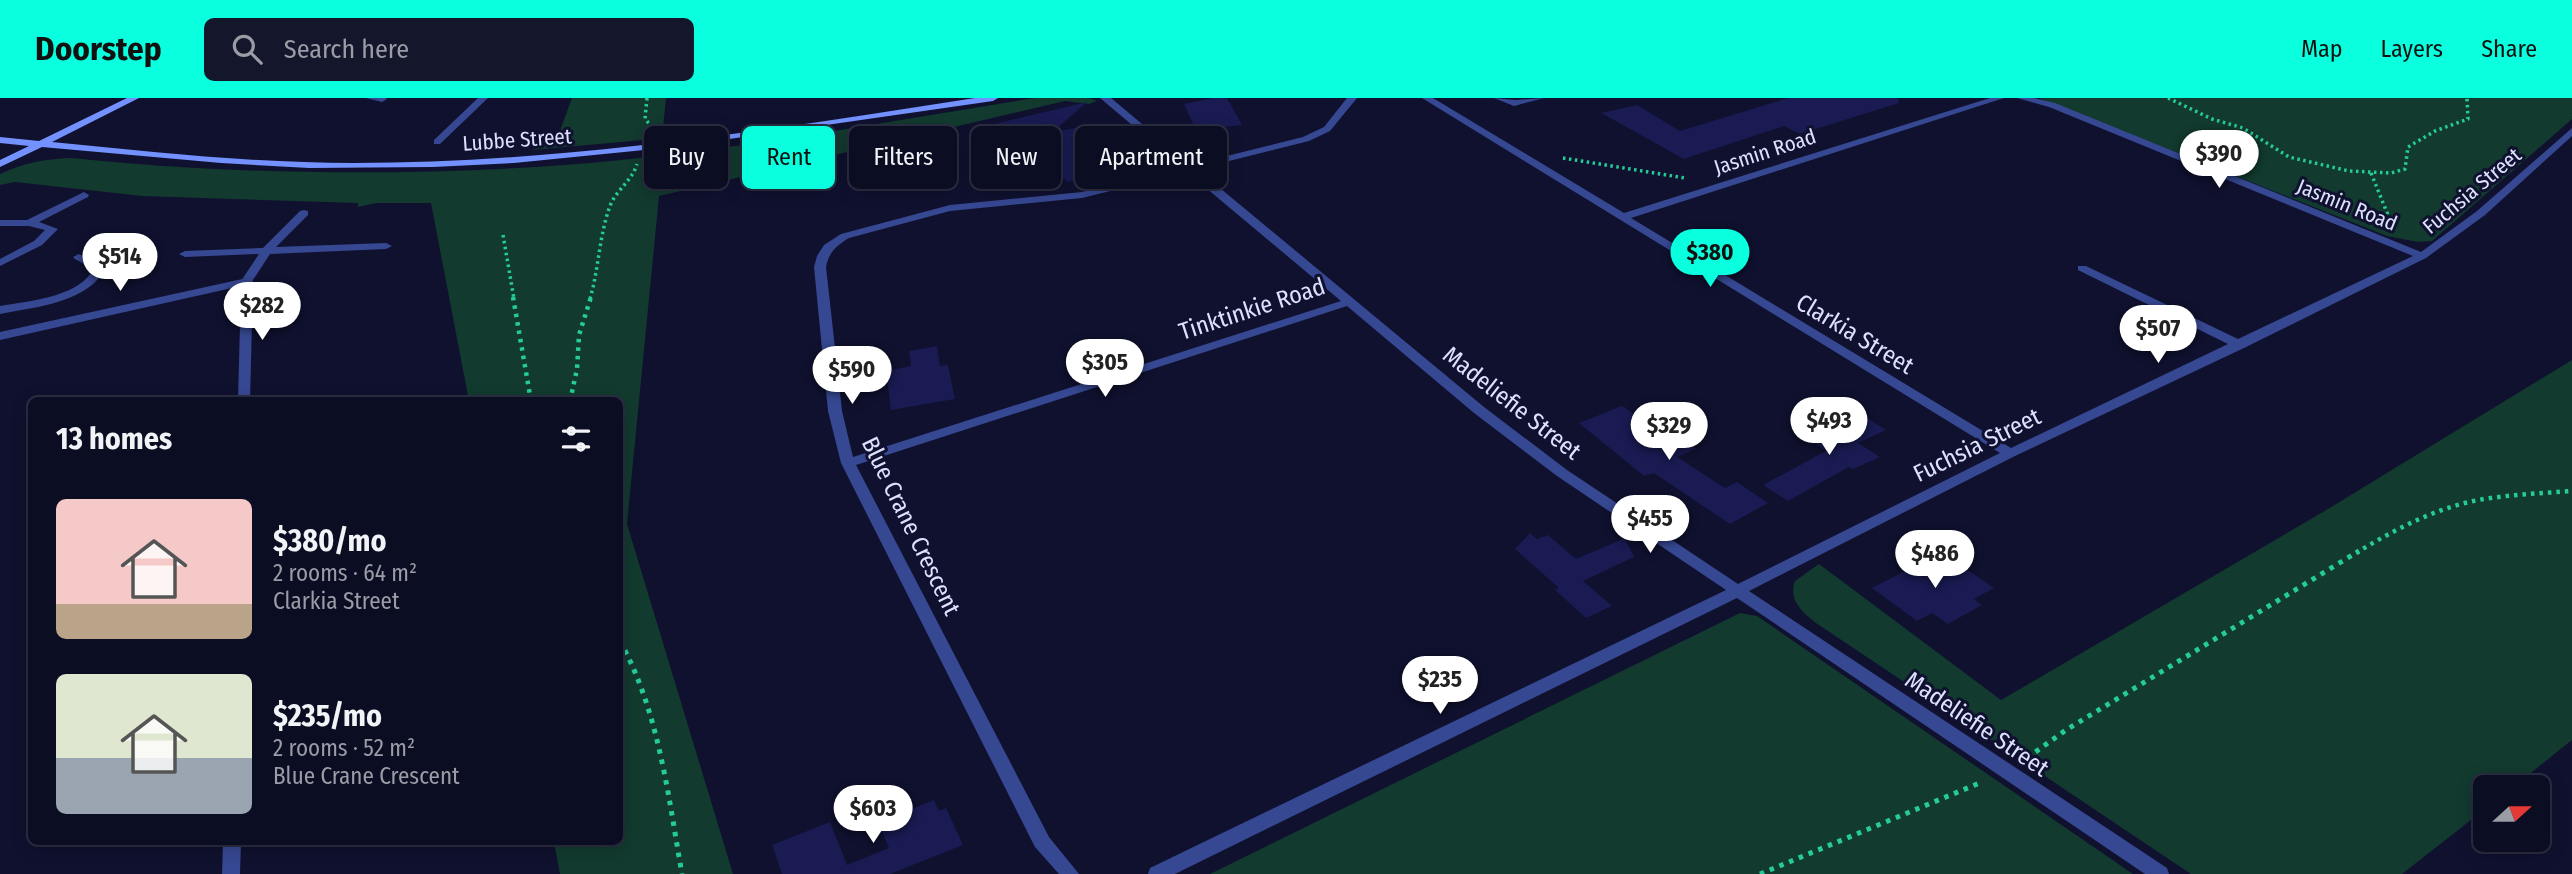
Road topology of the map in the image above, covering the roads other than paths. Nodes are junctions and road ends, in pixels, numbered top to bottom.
1 (134, 98) edge
2 (483, 98) edge
3 (993, 98) edge
4 (1105, 98) edge
5 (1352, 98) edge
6 (1427, 98) edge
7 (1499, 98) edge
8 (1539, 98) edge
9 (1999, 98) edge
10 (2022, 98) edge
11 (1140, 126) edge
12 (2572, 131) edge
13 (0, 140) edge
14 (437, 142) dead end
15 (40, 144) junction
16 (1227, 158) edge
17 (0, 164) edge
18 (1104, 189) edge
19 (1217, 189) edge
20 (84, 195) dead end
21 (304, 213) dead end
22 (1623, 218) junction
23 (0, 223) edge
24 (29, 223) junction
25 (386, 246) dead end
26 (27, 250) junction
27 (267, 250) junction
28 (49, 254) dead end
29 (185, 254) dead end
30 (2422, 256) junction
31 (79, 257) dead end
32 (0, 263) edge
33 (2082, 268) dead end
34 (247, 281) junction
35 (1351, 301) junction
36 (0, 310) edge
37 (0, 336) edge
38 (2240, 345) junction
39 (244, 397) edge
40 (2010, 453) junction
41 (848, 463) junction
42 (1737, 591) junction
43 (232, 845) edge
44 (231, 874) edge
45 (1070, 874) edge
46 (1157, 874) edge
47 (2160, 874) edge

1 - 15 main road
2 - 14 street
3 - 15 main road, Lubbe Street
4 - 11 street, Madeliefie Street
5 - 16 street, Blue Crane Crescent
6 - 22 street, Clarkia Street
7 - 8 street
9 - 22 street, Jasmin Road
10 - 30 street, Jasmin Road
12 - 30 street, Fuchsia Street
13 - 15 main road, Lubbe Street
15 - 17 main road
18 - 41 street, Blue Crane Crescent
19 - 35 street, Madeliefie Street
20 - 24 street
21 - 27 street
22 - 40 street, Clarkia Street
23 - 24 street
24 - 26 street
25 - 27 street
26 - 28 street
26 - 32 street
27 - 29 street
27 - 34 street
30 - 38 street, Fuchsia Street
31 - 36 street
33 - 38 street
34 - 37 street
34 - 39 street
35 - 41 street, Tinktinkie Road
35 - 42 street, Madeliefie Street
38 - 40 street, Fuchsia Street
40 - 42 street, Fuchsia Street
41 - 45 street, Blue Crane Crescent
42 - 46 street
42 - 47 street, Madeliefie Street
43 - 44 street

